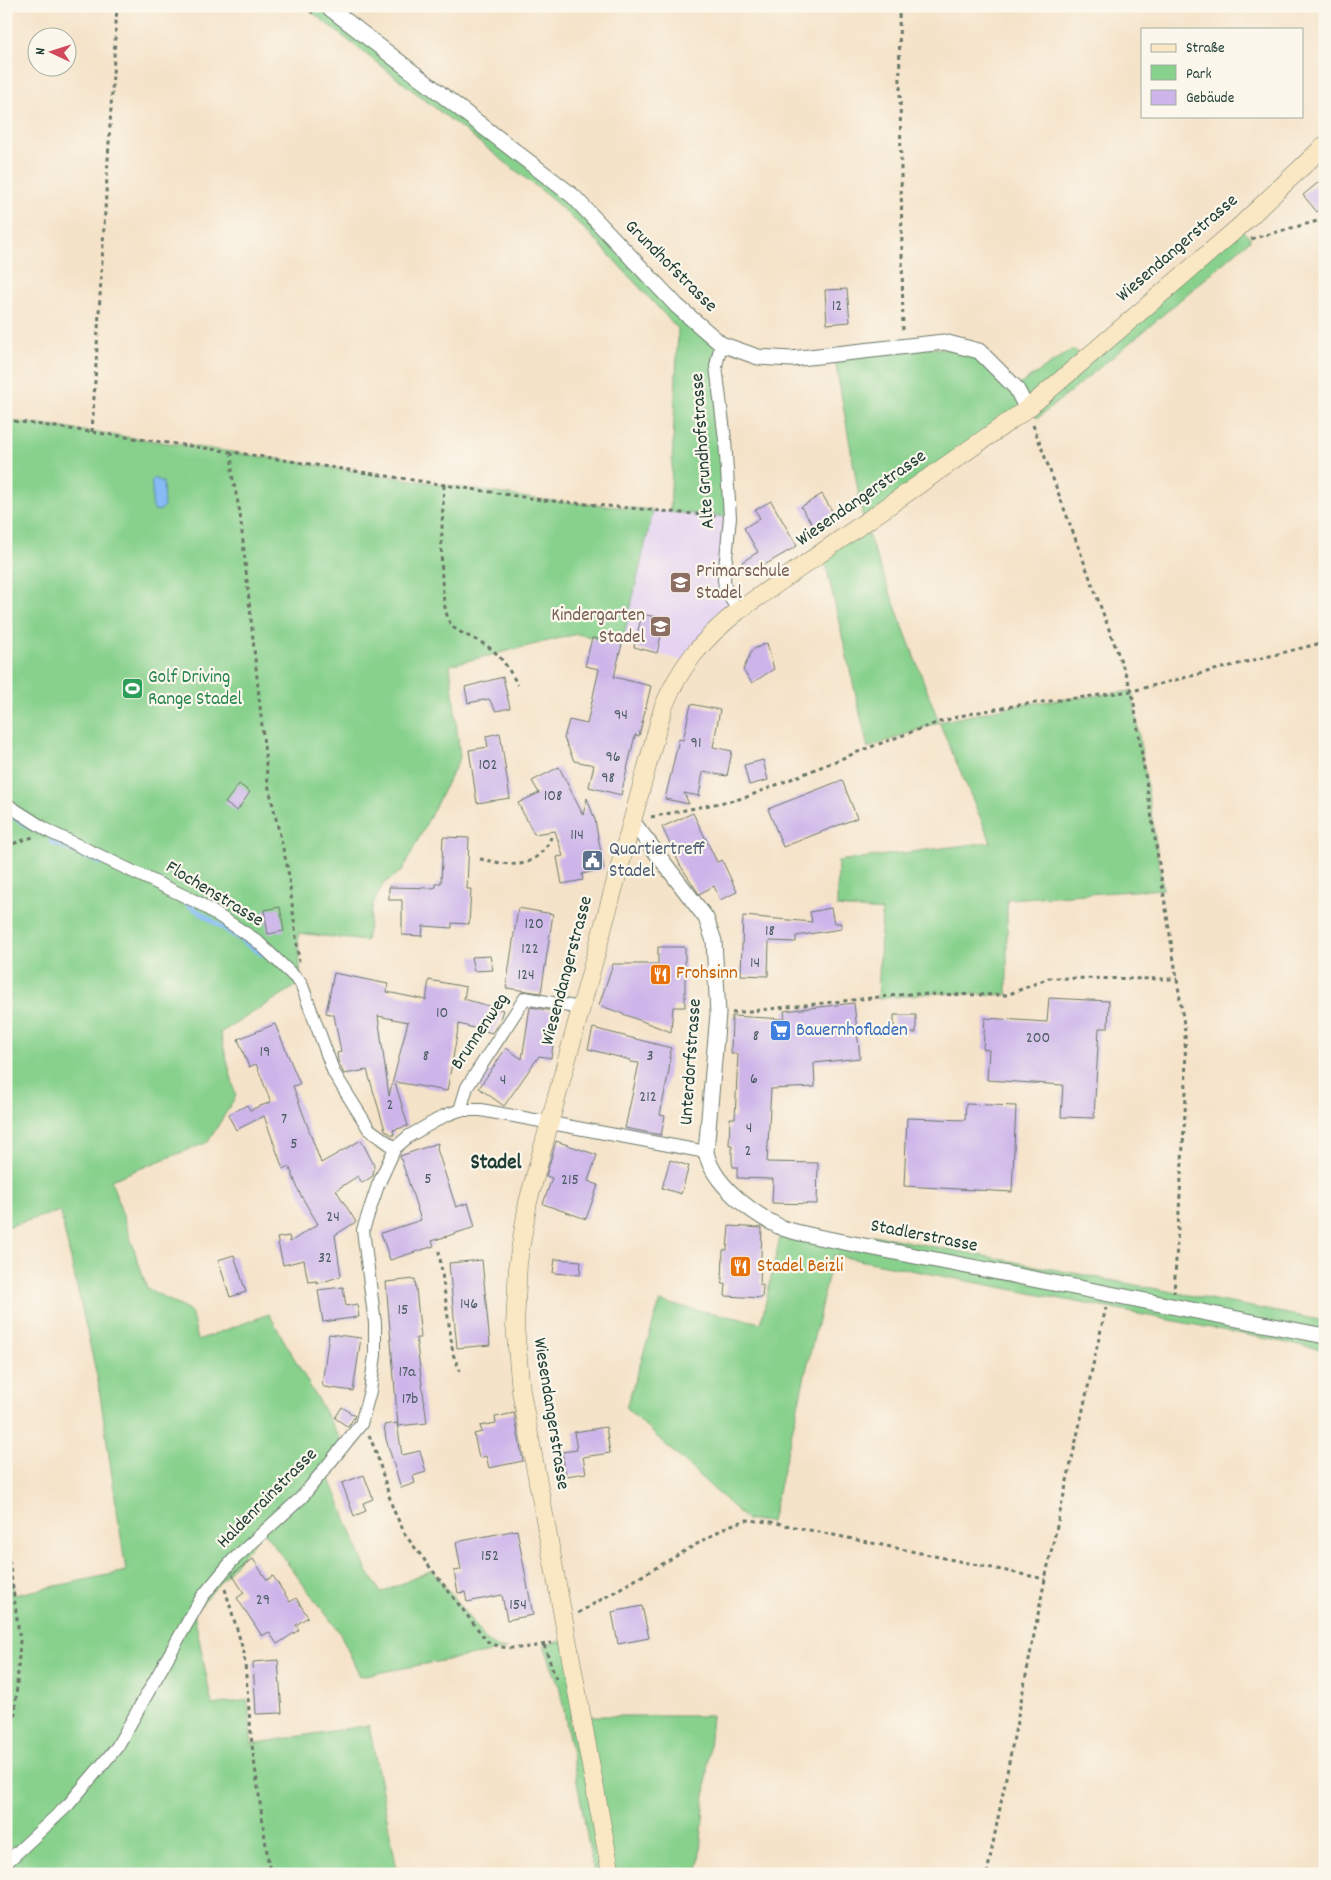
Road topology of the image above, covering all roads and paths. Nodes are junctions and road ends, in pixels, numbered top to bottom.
1 (117, 6) edge
2 (304, 6) edge
3 (899, 6) edge
4 (321, 11) edge
5 (1325, 145) edge
6 (1325, 219) edge
7 (1244, 246) dead end
8 (721, 344) junction
9 (903, 346) junction
10 (1032, 417) junction
11 (6, 420) edge
12 (92, 432) junction
13 (232, 452) junction
14 (444, 485) junction
15 (730, 517) junction
16 (738, 611) junction
17 (1325, 642) edge
18 (518, 685) dead end
19 (1132, 691) junction
20 (6, 804) edge
21 (632, 821) junction
22 (50, 832) junction
23 (551, 836) dead end
24 (6, 846) edge
25 (480, 859) dead end
26 (1177, 979) junction
27 (301, 983) junction
28 (580, 1008) junction
29 (718, 1014) junction
30 (460, 1110) junction
31 (548, 1122) junction
32 (395, 1148) junction
33 (706, 1152) junction
34 (439, 1251) dead end
35 (1177, 1273) dead end
36 (1108, 1294) junction
37 (1325, 1336) edge
38 (460, 1371) dead end
39 (361, 1424) junction
40 (6, 1537) edge
41 (221, 1574) junction
42 (1045, 1579) junction
43 (585, 1610) dead end
44 (544, 1645) dead end
45 (6, 1748) edge
46 (6, 1863) edge
47 (270, 1874) edge
48 (611, 1874) edge
49 (987, 1874) edge

1 - 12 path
2 - 4 path
3 - 9 path
4 - 8 street, Grundhofstrasse
5 - 10 main road, Wiesendangerstrasse
6 - 7 path
8 - 9 street, Grundhofstrasse
8 - 15 street, Alte Grundhofstrasse
9 - 10 street, Grundhofstrasse
10 - 16 main road, Wiesendangerstrasse
10 - 19 path
11 - 12 path
12 - 13 path
13 - 14 path
13 - 27 path
14 - 15 path
14 - 18 path
15 - 16 street, Alte Grundhofstrasse
16 - 21 main road, Wiesendangerstrasse
17 - 19 path
19 - 21 path
19 - 26 path
20 - 22 street, Flochenstrasse
21 - 28 main road, Wiesendangerstrasse
21 - 29 street, Unterdorfstrasse
22 - 24 path
22 - 27 street, Flochenstrasse
23 - 25 path
26 - 29 path
26 - 35 path
27 - 32 street, Flochenstrasse
28 - 30 street, Brunnenweg
28 - 31 main road, Wiesendangerstrasse
29 - 33 street, Unterdorfstrasse
30 - 31 street, Haldenrainstrasse
30 - 32 street, Haldenrainstrasse
31 - 33 street
31 - 48 main road, Wiesendangerstrasse
32 - 39 street, Haldenrainstrasse
33 - 36 street, Stadlerstrasse
34 - 38 path
36 - 37 street, Stadlerstrasse
36 - 42 path
39 - 41 street, Haldenrainstrasse
39 - 44 path
40 - 45 path
41 - 46 street, Haldenrainstrasse
41 - 47 path
42 - 43 path
42 - 49 path

